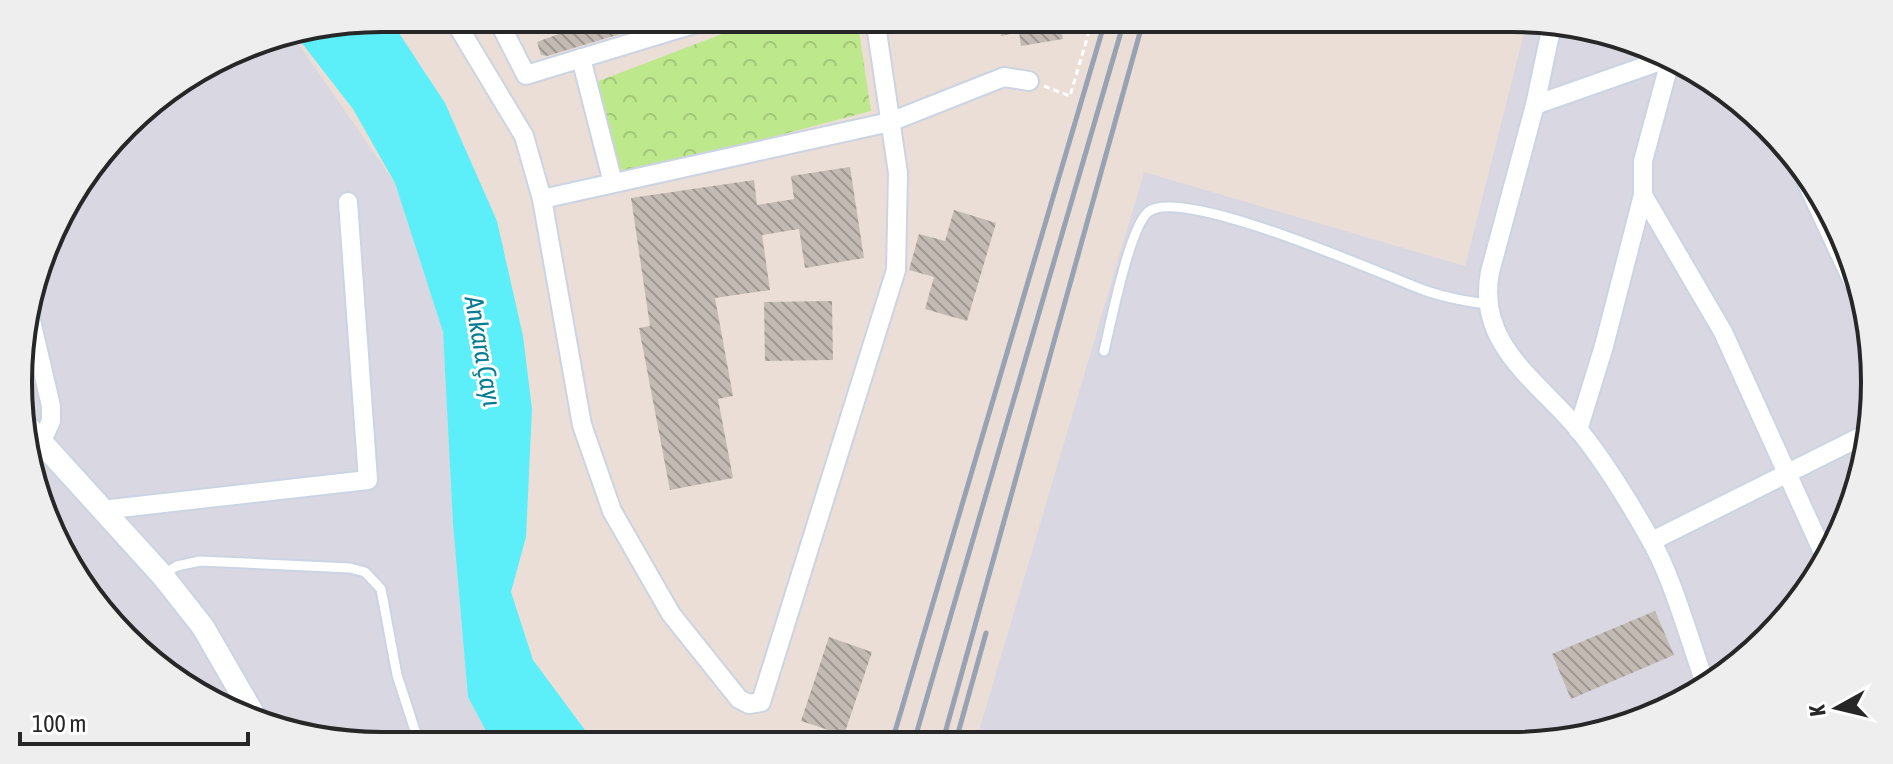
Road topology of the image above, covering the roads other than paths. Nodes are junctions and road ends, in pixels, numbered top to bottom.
1 (461, 32) edge
2 (504, 32) edge
3 (667, 32) edge
4 (877, 32) edge
5 (1550, 34) edge
6 (581, 58) junction
7 (1656, 64) edge
8 (1666, 68) edge
9 (1029, 81) road end
10 (1535, 105) junction
11 (890, 122) junction
12 (613, 183) junction
13 (1643, 195) junction
14 (542, 199) junction
15 (348, 202) dead end
16 (1486, 304) junction
17 (35, 337) edge
18 (1104, 351) dead end
19 (1578, 430) junction
20 (37, 438) edge
21 (1856, 439) edge
22 (41, 443) junction
23 (1785, 473) junction
24 (102, 510) junction
25 (1652, 541) junction
26 (1820, 546) edge
27 (162, 575) junction
28 (1702, 675) edge
29 (248, 705) edge
30 (415, 732) edge

1 - 14 street
2 - 6 street
3 - 6 street
4 - 11 street
5 - 10 street
6 - 12 street
7 - 10 street
8 - 13 street
9 - 11 street
10 - 16 street
11 - 12 street
11 - 14 street
12 - 14 street
13 - 19 street
13 - 23 street
15 - 24 street
16 - 18 lane
16 - 19 street
17 - 22 street
19 - 25 street
20 - 22 street
21 - 23 street
22 - 24 street
23 - 25 street
23 - 26 street
24 - 27 street
25 - 28 street
27 - 29 street
27 - 30 lane

